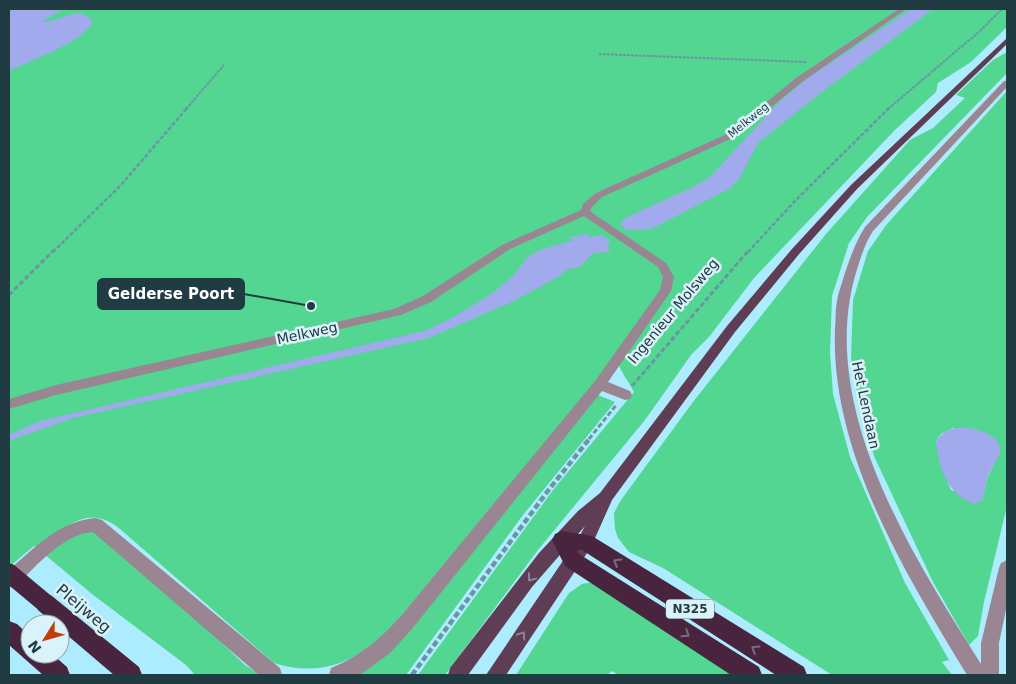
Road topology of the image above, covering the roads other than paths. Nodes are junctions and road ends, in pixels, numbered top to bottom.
1 (903, 9) edge
2 (1007, 40) edge
3 (1007, 83) edge
4 (586, 212) junction
5 (600, 384) junction
6 (625, 395) road end
7 (9, 404) edge
8 (606, 496) junction
9 (562, 540) junction
10 (585, 542) junction
11 (572, 560) junction
12 (1007, 568) edge
13 (9, 573) edge
14 (9, 581) edge
15 (10, 632) edge
16 (20, 641) edge
17 (46, 664) edge
18 (59, 675) edge
19 (131, 675) edge
20 (273, 675) edge
21 (338, 675) edge
22 (457, 675) edge
23 (495, 675) edge
24 (751, 675) edge
25 (796, 675) edge
26 (977, 675) edge
27 (990, 675) edge

1 - 4 street, Melkweg
2 - 8 main road
3 - 26 street, Het Lendaan
4 - 5 street
4 - 7 street, Melkweg
5 - 6 street
5 - 21 street
8 - 9 main road
8 - 10 main road
9 - 10 highway
9 - 11 highway
9 -> 22 main road
10 - 11 main road
25 -> 10 highway, N325
23 -> 11 main road
11 -> 24 highway, N325
12 - 27 street
13 - 19 highway, Pleijweg, bridge
14 - 20 street
15 - 16 highway
17 - 18 highway

